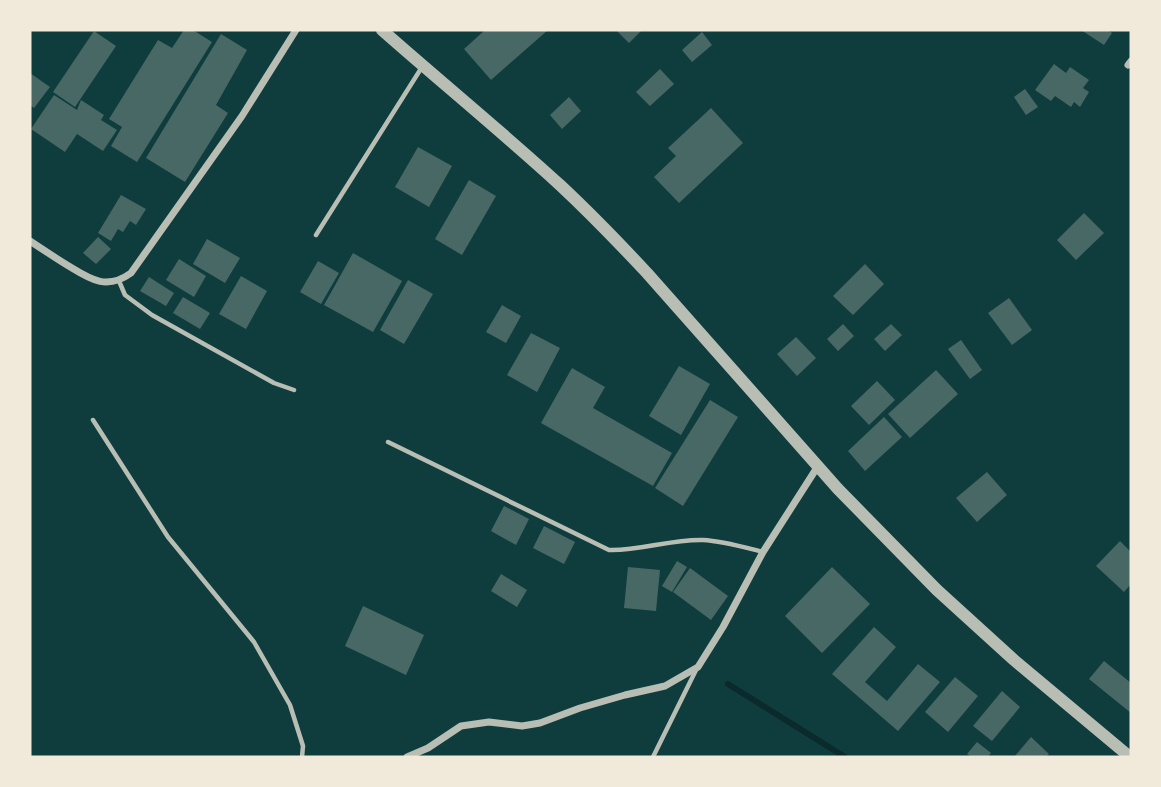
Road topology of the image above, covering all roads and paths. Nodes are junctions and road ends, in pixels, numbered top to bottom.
1 (296, 30) edge
2 (382, 30) edge
3 (422, 66) junction
4 (316, 235) dead end
5 (30, 241) edge
6 (119, 281) junction
7 (294, 390) dead end
8 (93, 420) dead end
9 (388, 442) dead end
10 (818, 466) junction
11 (763, 552) junction
12 (698, 667) junction
13 (302, 757) edge
14 (407, 757) edge
15 (653, 757) edge
16 (1130, 757) edge

1 - 6 street
2 - 3 street
3 - 4 lane
3 - 10 street
5 - 6 street
6 - 7 lane
8 - 13 lane
9 - 11 lane
10 - 11 street
10 - 16 street
11 - 12 street
12 - 14 street
12 - 15 lane

